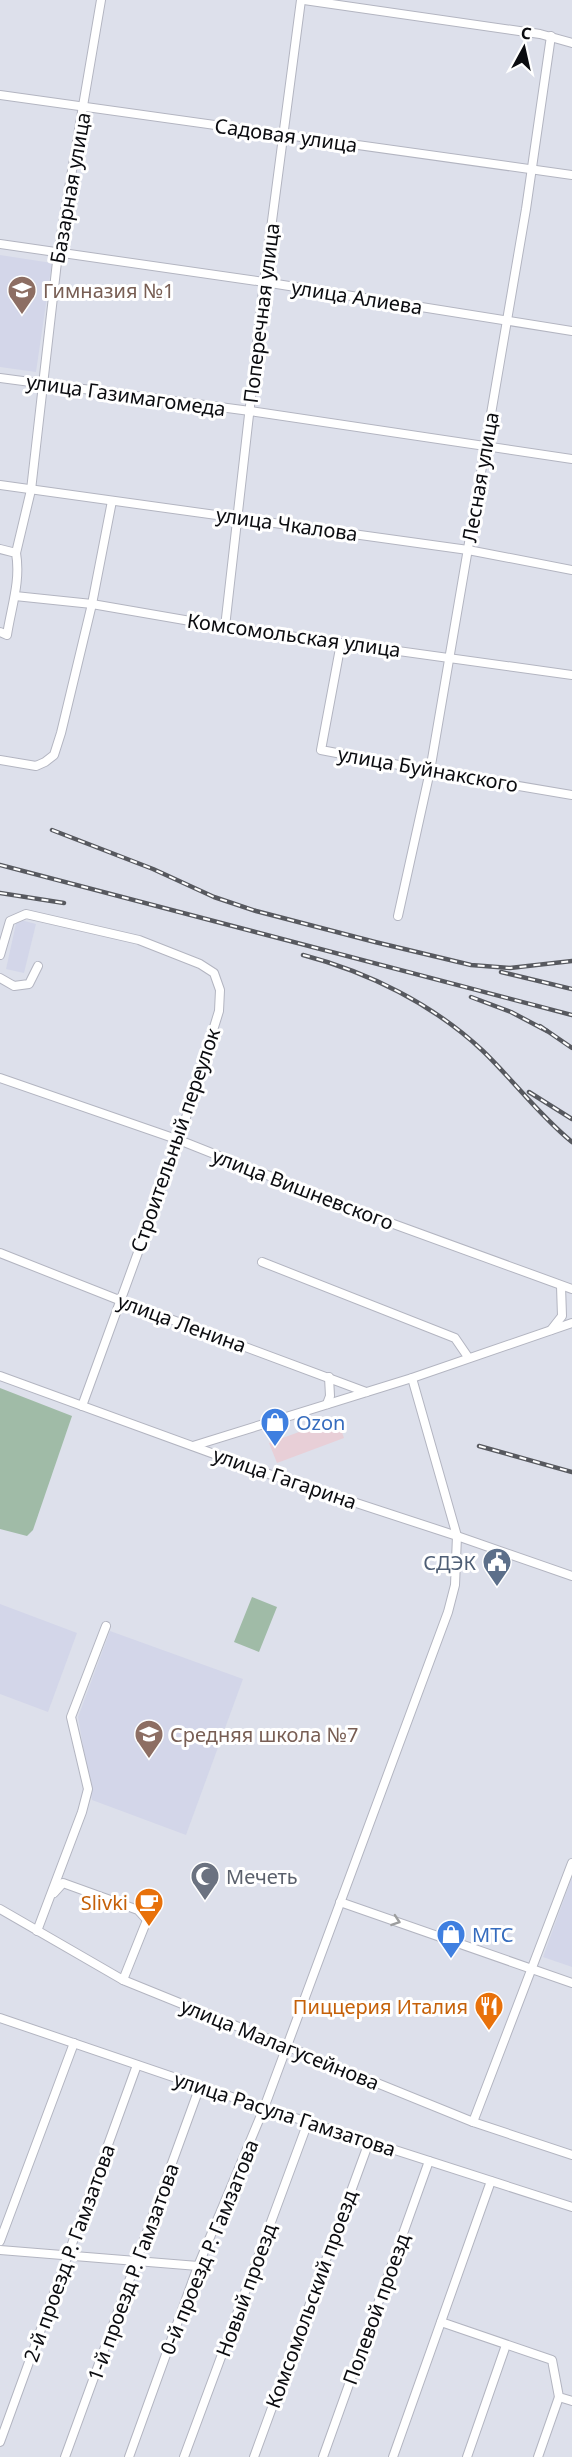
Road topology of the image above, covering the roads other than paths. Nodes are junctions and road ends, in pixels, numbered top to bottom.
1 (101, 0) edge
2 (303, 0) edge
3 (551, 36) junction
4 (572, 43) edge
5 (0, 95) edge
6 (84, 107) junction
7 (283, 135) junction
8 (530, 169) junction
9 (572, 176) edge
10 (0, 244) edge
11 (58, 253) junction
12 (264, 282) junction
13 (507, 321) junction
14 (572, 331) edge
15 (0, 378) edge
16 (44, 384) junction
17 (250, 411) junction
18 (486, 445) junction
19 (572, 459) edge
20 (0, 485) edge
21 (32, 490) junction
22 (112, 501) junction
23 (238, 517) junction
24 (0, 549) edge
25 (468, 550) junction
26 (16, 553) junction
27 (572, 570) edge
28 (15, 596) junction
29 (92, 604) junction
30 (225, 627) junction
31 (4, 633) edge
32 (341, 642) junction
33 (449, 657) junction
34 (572, 675) edge
35 (0, 760) edge
36 (430, 771) junction
37 (572, 795) edge
38 (398, 916) dead end
39 (0, 955) edge
40 (38, 966) dead end
41 (0, 978) edge
42 (0, 1078) edge
43 (179, 1140) junction
44 (0, 1253) edge
45 (262, 1262) dead end
46 (561, 1286) junction
47 (572, 1289) edge
48 (119, 1300) junction
49 (572, 1323) edge
50 (549, 1332) junction
51 (468, 1357) junction
52 (0, 1376) edge
53 (329, 1377) junction
54 (412, 1378) junction
55 (366, 1392) junction
56 (327, 1404) junction
57 (82, 1406) junction
58 (193, 1446) junction
59 (457, 1536) junction
60 (572, 1576) edge
61 (106, 1626) dead end
62 (572, 1863) edge
63 (52, 1895) junction
64 (340, 1902) junction
65 (0, 1909) edge
66 (37, 1931) junction
67 (532, 1969) junction
68 (123, 1980) junction
69 (572, 1983) edge
70 (0, 2018) edge
71 (74, 2043) junction
72 (286, 2048) junction
73 (137, 2065) junction
74 (200, 2086) junction
75 (264, 2108) junction
76 (308, 2122) junction
77 (473, 2122) junction
78 (369, 2142) junction
79 (572, 2155) edge
80 (429, 2161) junction
81 (491, 2181) junction
82 (572, 2207) edge
83 (0, 2241) edge
84 (0, 2250) edge
85 (68, 2256) junction
86 (136, 2262) junction
87 (198, 2266) junction
88 (441, 2322) junction
89 (506, 2345) junction
90 (559, 2397) junction
91 (572, 2401) edge
92 (0, 2442) edge
93 (65, 2457) edge
94 (129, 2457) edge
95 (184, 2457) edge
96 (254, 2457) edge
97 (323, 2457) edge
98 (393, 2457) edge
99 (467, 2457) edge
100 (538, 2457) edge

1 - 6 street, Базарная улица
2 - 3 street
2 - 7 street, Поперечная улица
3 - 4 street
3 - 8 street, Лесная улица
5 - 6 street, Садовая улица
6 - 7 street, Садовая улица
6 - 11 street, Базарная улица
7 - 8 street, Садовая улица
7 - 12 street, Поперечная улица
8 - 9 street, Садовая улица
8 - 13 street, Лесная улица
10 - 11 street, улица Алиева
11 - 12 street, улица Алиева
11 - 16 street, Базарная улица
12 - 13 street, улица Алиева
12 - 17 street, Поперечная улица
13 - 14 street, улица Алиева
13 - 18 street, Лесная улица
15 - 16 street, улица Газимагомеда
16 - 17 street, улица Газимагомеда
16 - 21 street, Базарная улица
17 - 18 street, улица Газимагомеда
17 - 23 street, Поперечная улица
18 - 19 street, улица Газимагомеда
18 - 25 street, Лесная улица
20 - 21 street, улица Чкалова
21 - 22 street, улица Чкалова
21 - 26 street, Базарная улица
22 - 23 street, улица Чкалова
22 - 29 street
23 - 25 street, улица Чкалова
23 - 30 street, Поперечная улица
24 - 26 street
25 - 27 street, улица Чкалова
25 - 33 street, Лесная улица
26 - 28 street
28 - 29 street, Комсомольская улица
28 - 31 street
29 - 30 street, Комсомольская улица
29 - 35 street
30 - 32 street, Комсомольская улица
32 - 33 street, Комсомольская улица
32 - 36 street, улица Буйнакского
33 - 34 street, Комсомольская улица
33 - 36 street, Лесная улица
36 - 37 street, улица Буйнакского
36 - 38 street, Лесная улица
39 - 43 street, Строительный переулок
40 - 41 street
42 - 43 street, улица Вишневского
43 - 46 street, улица Вишневского
43 - 48 street, Строительный переулок
44 - 48 street, улица Ленина
45 - 51 street
46 - 47 street, улица Вишневского
46 - 50 street
48 - 53 street, улица Ленина
48 - 57 street, Строительный переулок
49 - 50 street
50 - 51 street
51 - 54 street
52 - 57 street, улица Гагарина
53 - 55 street, улица Ленина
53 - 56 street
54 - 55 street
54 - 59 street, 0-й проезд Р. Гамзатова
55 - 56 street
56 - 58 street
57 - 58 street, улица Гагарина
58 - 59 street, улица Гагарина
59 - 60 street, улица Гагарина
59 - 64 street, 0-й проезд Р. Гамзатова
61 - 63 street
62 - 67 street
63 - 66 street
63 - 68 street
64 -> 67 street
64 - 72 street, 0-й проезд Р. Гамзатова
65 - 66 street, улица Малагусейнова
66 - 68 street, улица Малагусейнова
67 - 69 street
67 - 77 street
68 - 72 street, улица Малагусейнова
70 - 71 street, улица Расула Гамзатова
71 - 73 street, улица Расула Гамзатова
71 - 83 street
72 - 75 street, 0-й проезд Р. Гамзатова
72 - 77 street, улица Малагусейнова
73 - 74 street, улица Расула Гамзатова
73 - 85 street, 2-й проезд Р. Гамзатова
74 - 75 street, улица Расула Гамзатова
74 - 86 street, 1-й проезд Р. Гамзатова
75 - 76 street, улица Расула Гамзатова
75 - 87 street, 0-й проезд Р. Гамзатова
76 - 78 street, улица Расула Гамзатова
76 - 95 street, Новый проезд
77 - 79 street, улица Малагусейнова
78 - 80 street, улица Расула Гамзатова
78 - 96 street, Комсомольский проезд
80 - 81 street, улица Расула Гамзатова
80 - 97 street, Полевой проезд
81 - 82 street, улица Расула Гамзатова
81 - 88 street
84 - 85 street
85 - 86 street
85 - 92 street, 2-й проезд Р. Гамзатова
86 - 87 street
86 - 93 street, 1-й проезд Р. Гамзатова
87 - 94 street, 0-й проезд Р. Гамзатова
88 - 89 street
88 - 98 street
89 - 90 street
89 - 99 street
90 - 91 street
90 - 100 street

